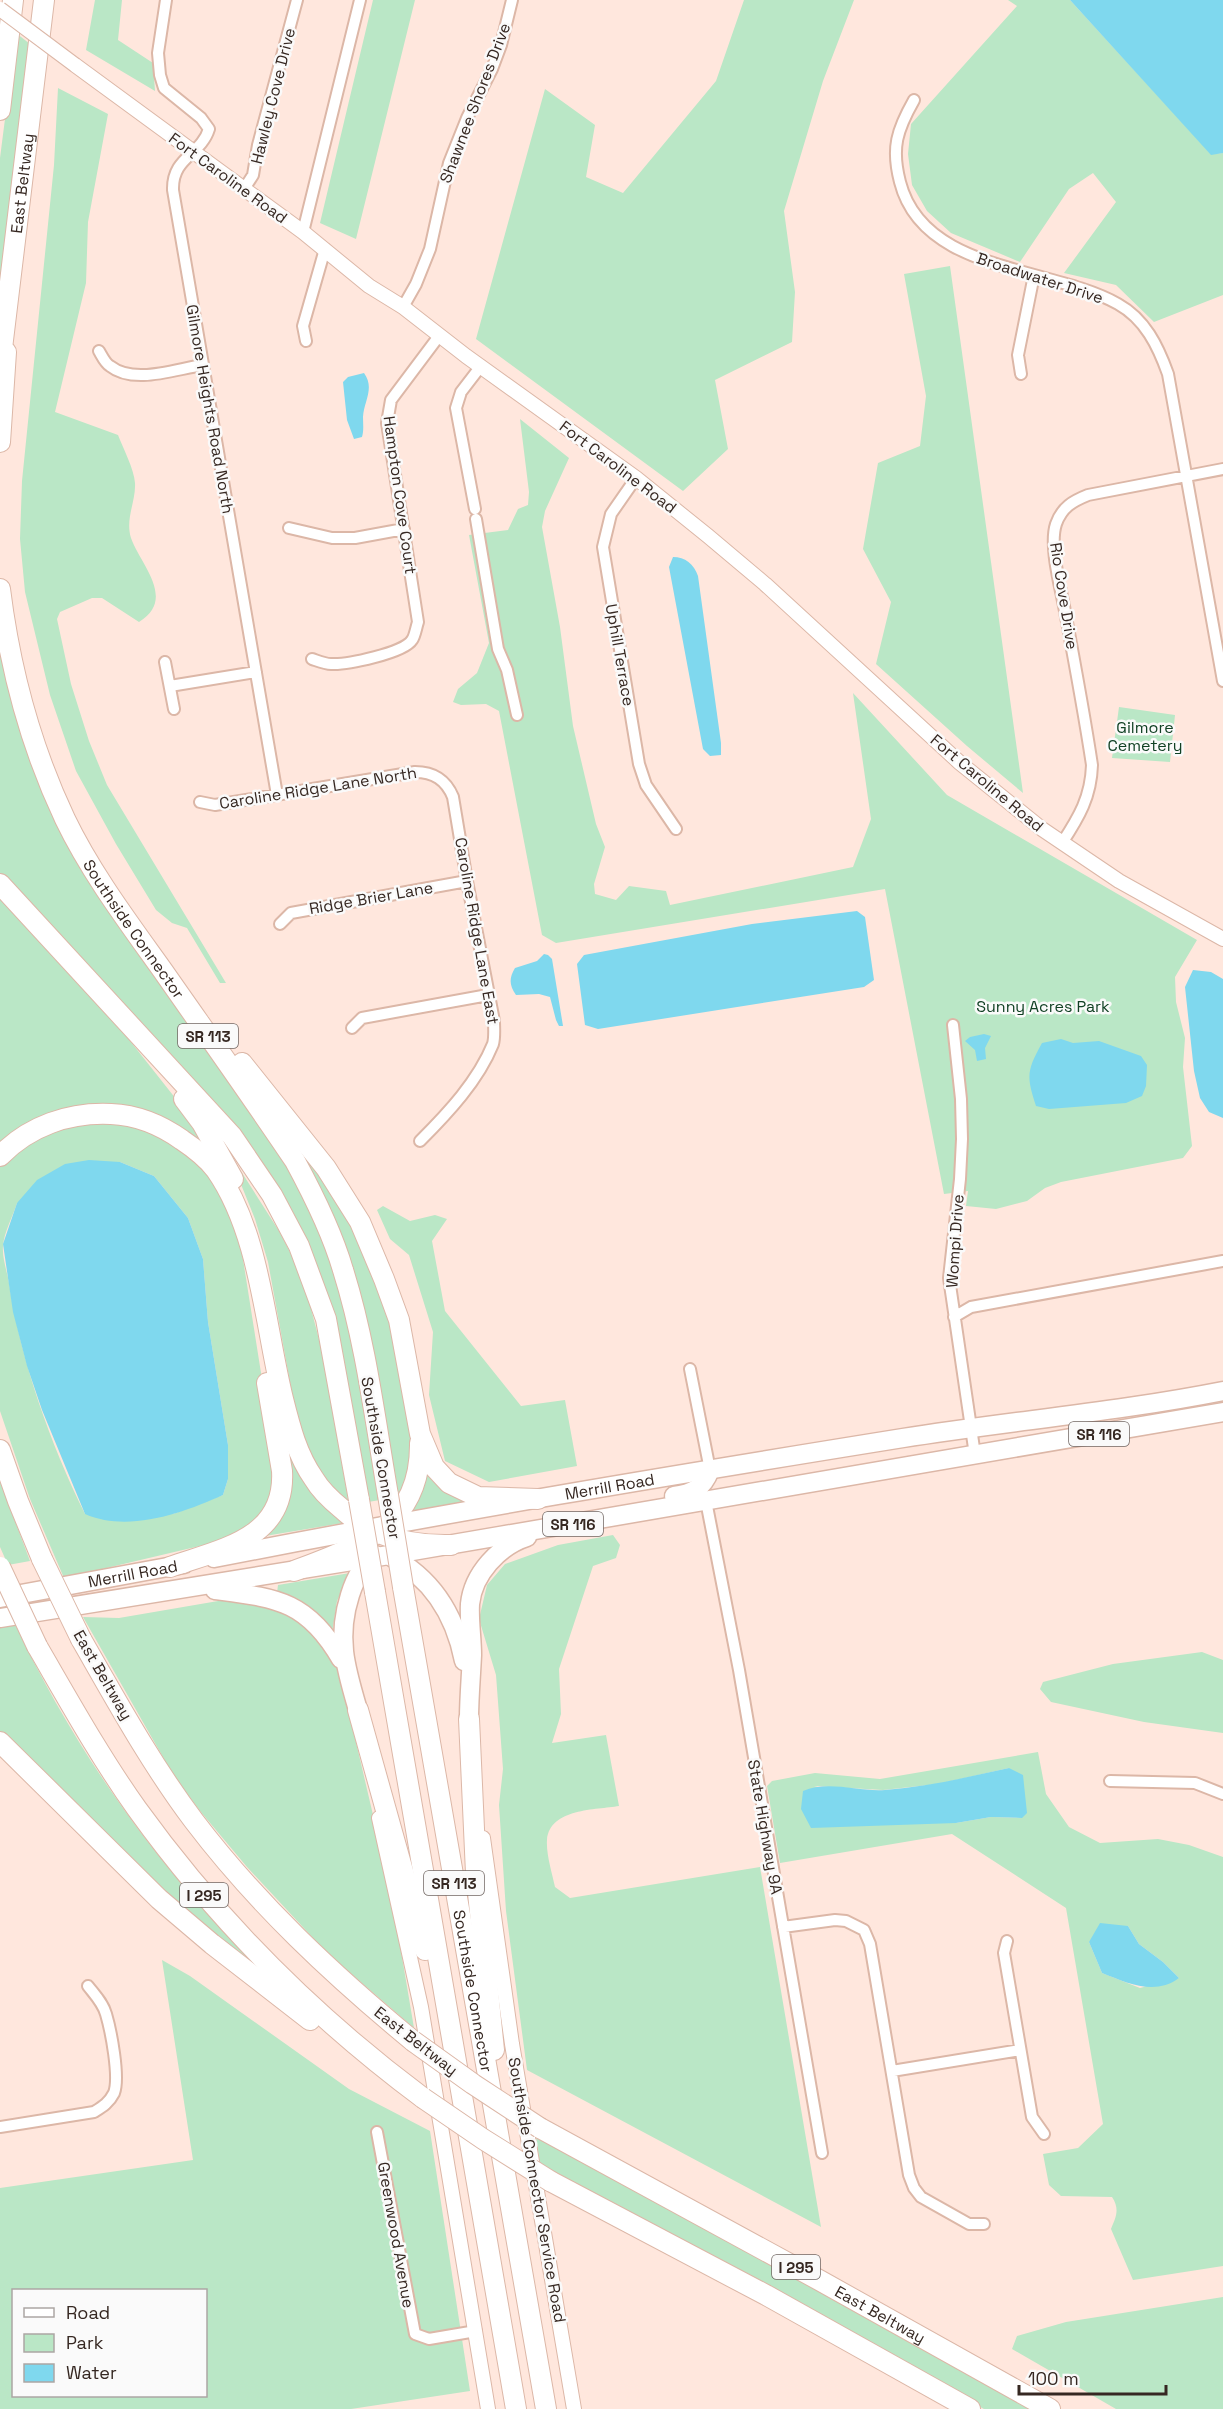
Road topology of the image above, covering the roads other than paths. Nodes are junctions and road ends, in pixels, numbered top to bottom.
1 (13, 0) edge
2 (44, 0) edge
3 (166, 0) edge
4 (297, 0) edge
5 (360, 0) edge
6 (512, 0) edge
7 (0, 9) edge
8 (914, 100) dead end
9 (0, 110) edge
10 (192, 152) junction
11 (244, 189) junction
12 (303, 232) junction
13 (325, 249) junction
14 (1034, 275) junction
15 (9, 296) junction
16 (403, 307) junction
17 (439, 336) junction
18 (306, 341) dead end
19 (99, 351) dead end
20 (0, 365) edge
21 (203, 365) junction
22 (481, 366) junction
23 (1021, 374) dead end
24 (0, 442) edge
25 (1223, 468) edge
26 (1185, 475) junction
27 (636, 478) junction
28 (289, 528) dead end
29 (404, 529) junction
30 (0, 588) edge
31 (312, 659) dead end
32 (165, 662) dead end
33 (256, 672) junction
34 (1223, 681) edge
35 (170, 686) junction
36 (174, 709) dead end
37 (517, 715) dead end
38 (436, 775) joint
39 (277, 795) junction
40 (200, 802) dead end
41 (676, 829) dead end
42 (1062, 843) junction
43 (467, 880) junction
44 (0, 884) edge
45 (280, 924) dead end
46 (134, 931) junction
47 (1223, 939) edge
48 (488, 995) junction
49 (952, 1025) dead end
50 (352, 1028) dead end
51 (148, 1044) junction
52 (420, 1141) dead end
53 (0, 1156) edge
54 (242, 1224) junction
55 (1223, 1261) edge
56 (954, 1317) junction
57 (690, 1369) dead end
58 (1223, 1391) edge
59 (1223, 1412) edge
60 (971, 1428) junction
61 (420, 1434) junction
62 (297, 1448) junction
63 (833, 1449) junction
64 (0, 1450) edge
65 (975, 1455) junction
66 (710, 1470) junction
67 (538, 1499) junction
68 (706, 1501) junction
69 (557, 1526) junction
70 (380, 1542) junction
71 (451, 1545) junction
72 (0, 1567) edge
73 (170, 1567) junction
74 (294, 1571) joint
75 (195, 1587) junction
76 (0, 1598) edge
77 (0, 1618) edge
78 (345, 1665) junction
79 (468, 1687) junction
80 (358, 1710) junction
81 (469, 1719) junction
82 (0, 1742) edge
83 (1110, 1781) dead end
84 (1223, 1794) edge
85 (783, 1927) junction
86 (1007, 1941) dead end
87 (88, 1986) dead end
88 (446, 2007) junction
89 (1020, 2050) junction
90 (892, 2071) junction
91 (400, 2081) junction
92 (0, 2127) edge
93 (377, 2132) dead end
94 (1044, 2134) dead end
95 (822, 2153) dead end
96 (506, 2178) junction
97 (984, 2224) dead end
98 (476, 2331) junction
99 (488, 2409) edge
100 (516, 2409) edge
101 (546, 2409) edge
102 (574, 2409) edge
103 (970, 2409) edge
104 (1050, 2409) edge

1 - 9 highway
2 - 15 highway, East Beltway
3 - 10 street, Gilmore Heights Road North
4 - 11 street, Hawley Cove Drive
5 - 12 street
6 - 16 street, Shawnee Shores Drive
7 - 10 street, Fort Caroline Road, bridge
8 - 14 street, Broadwater Drive
10 - 11 street, Fort Caroline Road
10 - 21 street, Gilmore Heights Road North
11 - 12 street, Fort Caroline Road
12 - 13 street, Fort Caroline Road
13 - 16 street, Fort Caroline Road
13 - 18 street
14 - 23 street
14 - 26 street, Broadwater Drive
15 - 20 highway, East Beltway
15 - 24 highway
16 - 17 street, Fort Caroline Road
17 - 22 street, Fort Caroline Road
17 - 29 street, Hampton Cove Court
19 - 21 street
21 - 33 street, Gilmore Heights Road North
22 - 27 street, Fort Caroline Road
22 - 37 street
25 - 26 street, Rio Cove Drive
26 - 34 street, Broadwater Drive
26 - 42 street, Rio Cove Drive
27 - 41 street, Uphill Terrace
27 - 42 street, Fort Caroline Road
28 - 29 street
29 - 31 street, Hampton Cove Court
30 - 46 highway, Southside Connector / SR 113
32 - 35 street
33 - 35 street
33 - 39 street, Gilmore Heights Road North
35 - 36 street
38 - 39 street, Caroline Ridge Lane North
38 - 43 street, Caroline Ridge Lane East
39 - 40 street, Caroline Ridge Lane North
42 - 47 street, Fort Caroline Road
43 - 45 street, Ridge Brier Lane
43 - 48 street, Caroline Ridge Lane East
44 - 51 highway, Southside Connector / SR 113
46 - 61 highway
46 - 96 highway, Southside Connector / SR 113, bridge
48 - 50 street
48 - 52 street, Caroline Ridge Lane East
49 - 56 street, Wompi Drive
51 - 62 highway
51 - 88 highway, Southside Connector / SR 113, bridge
53 - 54 highway
54 - 62 highway
54 - 73 highway
55 - 56 street
56 - 60 street, Wompi Drive
57 - 66 street
58 - 60 main road, Merrill Road / SR 116
59 - 65 main road, Merrill Road / SR 116
60 - 63 main road, Merrill Road / SR 116
60 - 65 street, Wompi Drive
61 - 67 highway
61 - 70 highway
62 - 70 highway
63 - 66 main road, Merrill Road / SR 116
63 - 68 main road
64 - 104 highway, East Beltway / I 295, bridge
65 - 68 main road, Merrill Road / SR 116
66 - 67 main road, Merrill Road / SR 116
66 - 71 main road
67 - 70 main road, Merrill Road / SR 116
68 - 69 main road, Merrill Road / SR 116
68 - 85 street, State Highway 9A
69 - 71 main road, Merrill Road / SR 116
69 - 79 main road
70 - 71 highway
70 - 73 main road, Merrill Road / SR 116
70 - 74 highway
70 - 78 main road
70 - 79 main road
72 - 91 highway, I 295, bridge
73 - 76 main road, Merrill Road / SR 116
74 - 75 main road, Merrill Road
75 - 77 main road, Merrill Road
75 - 78 main road
78 - 80 main road
79 - 81 main road
80 - 88 highway
80 - 98 street
81 - 96 highway
81 - 102 street, Southside Connector Service Road
82 - 91 highway
83 - 84 street
85 - 90 street
85 - 95 street, State Highway 9A
86 - 89 street
87 - 92 street
88 - 100 highway, Southside Connector / SR 113
89 - 90 street
89 - 94 street
90 - 97 street
91 - 103 highway, I 295, bridge
93 - 98 street, Greenwood Avenue
96 - 101 highway, Southside Connector / SR 113
98 - 99 street

